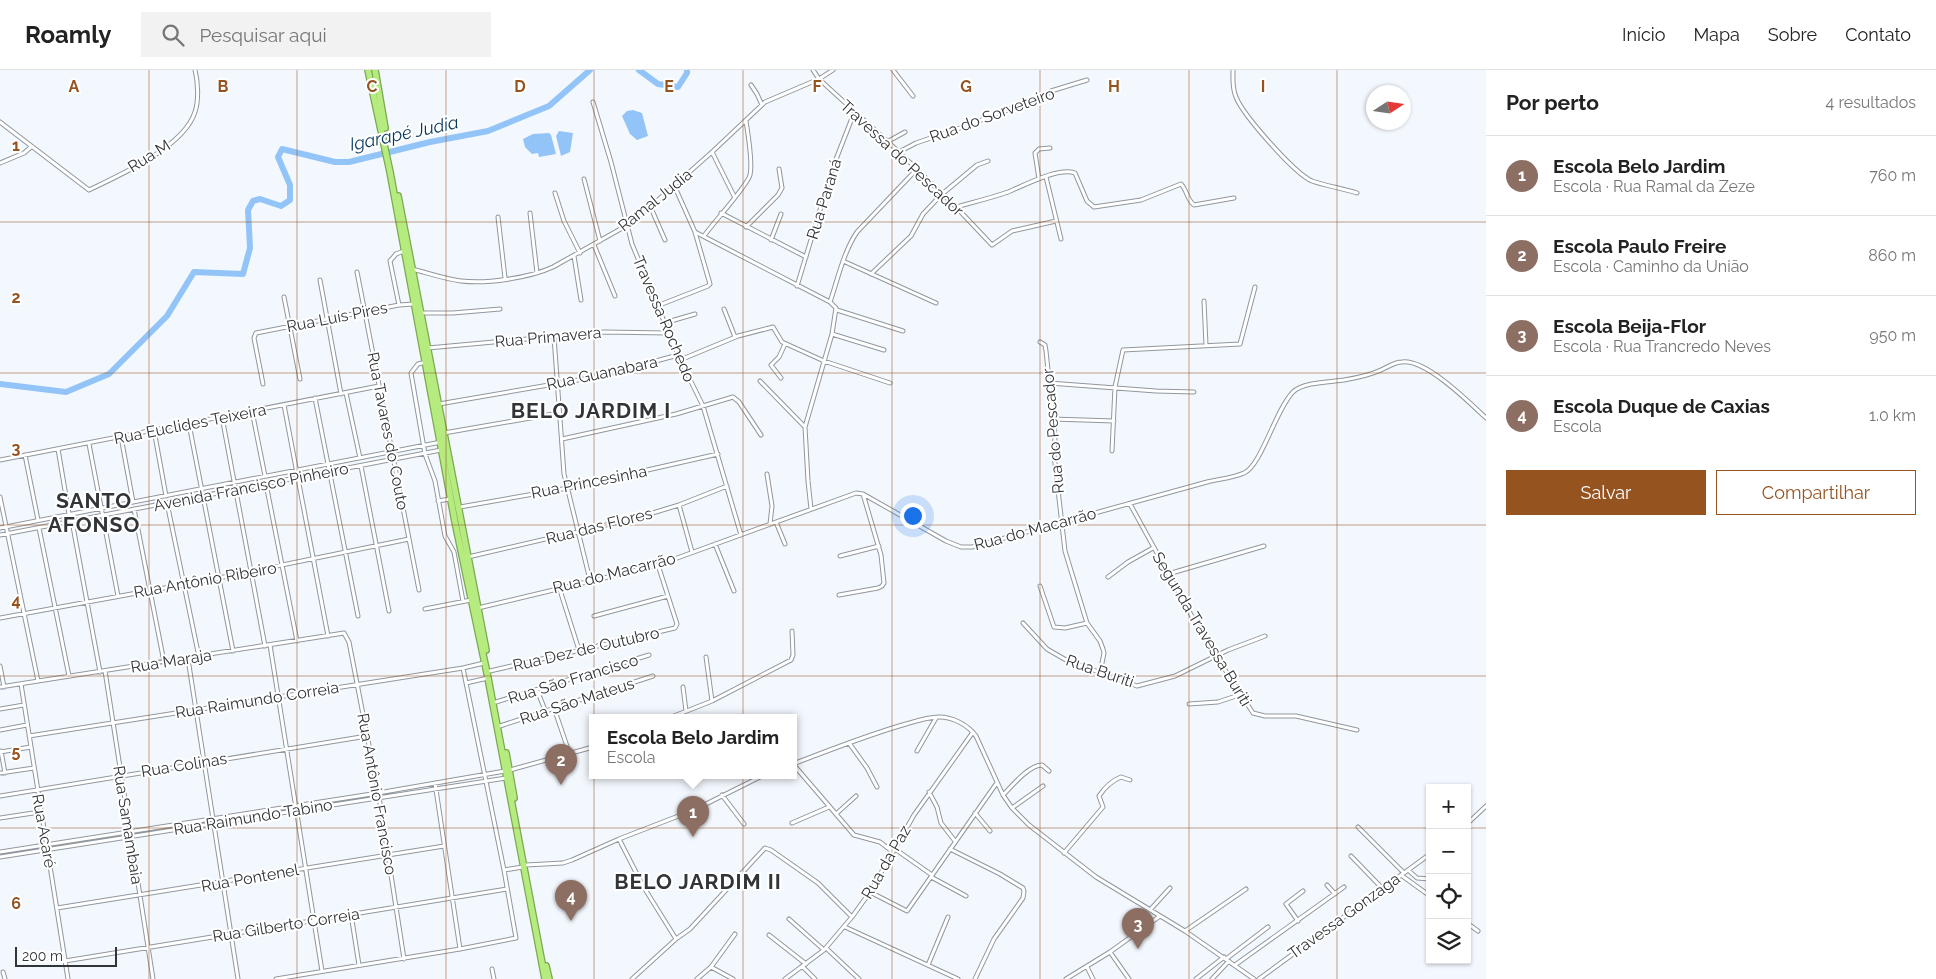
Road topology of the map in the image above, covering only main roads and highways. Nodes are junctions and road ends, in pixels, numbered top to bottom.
1 (368, 70) edge
2 (375, 70) edge
3 (382, 123) junction
4 (392, 172) junction
5 (450, 475) junction
6 (462, 521) junction
7 (455, 522) junction
8 (507, 771) junction
9 (525, 866) junction
10 (545, 979) edge
11 (549, 979) edge

1 - 3 highway
2 - 3 highway
3 - 4 highway
4 - 5 highway
4 - 5 highway
5 - 6 highway
5 - 7 highway
6 - 7 highway
6 - 8 highway
7 - 8 highway
8 - 9 highway
8 - 9 highway
9 - 10 highway
9 - 11 highway

